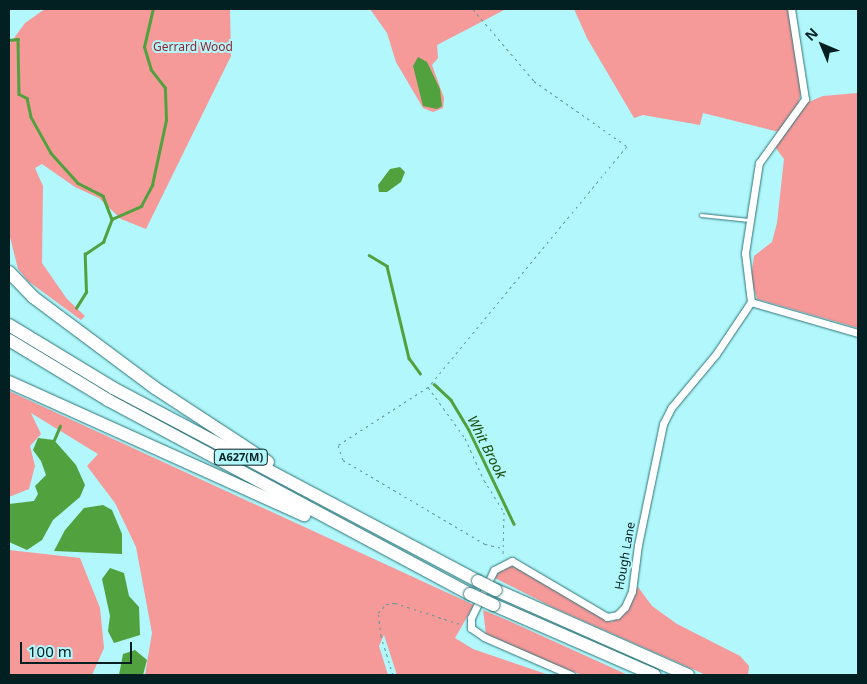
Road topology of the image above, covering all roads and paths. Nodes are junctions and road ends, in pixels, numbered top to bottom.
1 (473, 9) edge
2 (791, 9) edge
3 (701, 214) dead end
4 (749, 220) junction
5 (9, 272) edge
6 (751, 302) junction
7 (9, 325) edge
8 (858, 334) edge
9 (9, 340) edge
10 (9, 382) edge
11 (428, 387) junction
12 (405, 544) junction
13 (503, 548) junction
14 (504, 563) junction
15 (426, 572) junction
16 (470, 628) junction
17 (393, 675) edge
18 (571, 675) edge
19 (654, 675) edge
20 (688, 675) edge

1 - 11 path
2 - 4 street
3 - 4 lane
4 - 6 street
5 - 12 highway, A627(M)
6 - 8 street
6 - 14 street, Hough Lane
7 - 12 highway, A627(M)
9 - 15 highway, A627(M)
10 - 15 highway, A627(M)
11 - 13 path
11 - 13 path
12 - 20 highway, A627(M), bridge
13 - 14 path
14 - 16 street
15 - 19 highway, A627(M), bridge
16 - 17 path
16 - 18 street

